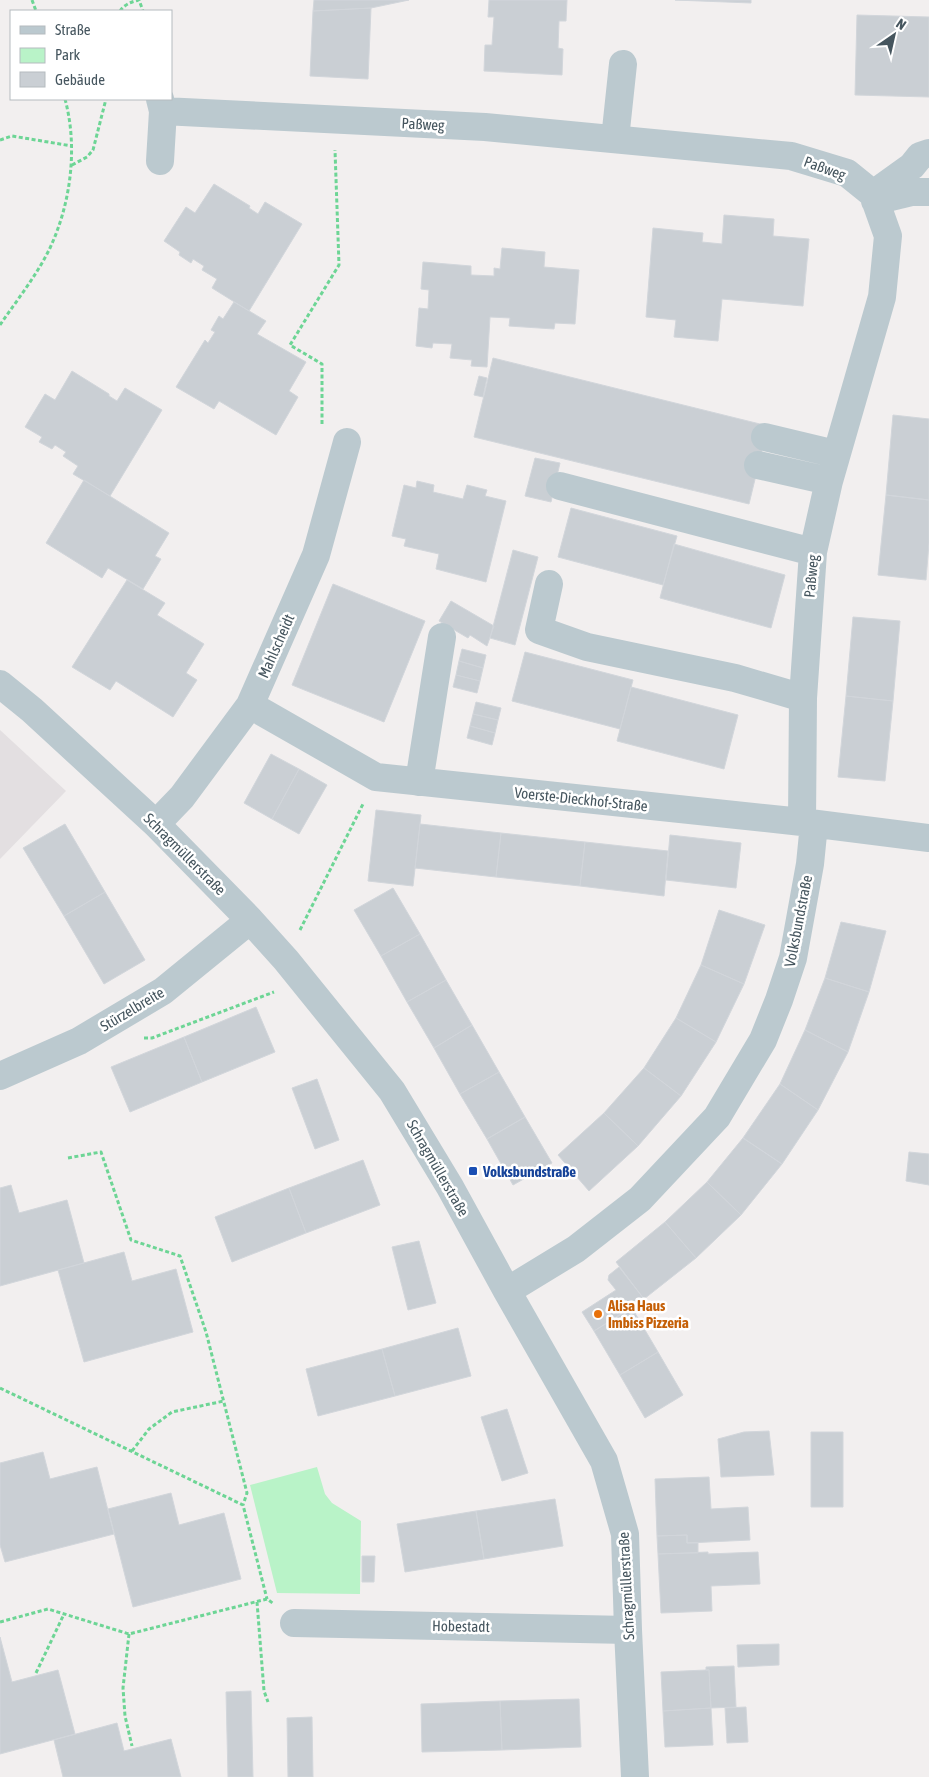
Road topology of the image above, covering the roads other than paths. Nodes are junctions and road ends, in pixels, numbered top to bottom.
1 (624, 64) dead end
2 (162, 105) edge
3 (615, 139) junction
4 (929, 153) edge
5 (160, 161) dead end
6 (929, 192) edge
7 (874, 198) junction
8 (765, 437) dead end
9 (347, 442) road end
10 (836, 454) junction
11 (758, 464) dead end
12 (829, 481) junction
13 (560, 486) dead end
14 (813, 552) junction
15 (550, 584) dead end
16 (442, 637) dead end
17 (0, 684) edge
18 (803, 698) junction
19 (250, 705) junction
20 (419, 782) junction
21 (808, 823) junction
22 (156, 824) junction
23 (929, 838) edge
24 (250, 920) junction
25 (0, 1076) edge
26 (507, 1291) junction
27 (294, 1623) road end
28 (628, 1630) junction
29 (635, 1777) edge

1 - 3 street
2 - 3 street, Paßweg
2 - 5 street, Paßweg
3 - 7 street, Paßweg
4 - 7 street
6 - 7 street
7 - 10 street, Paßweg
8 - 10 street
9 - 19 street, Mahlscheidt
10 - 12 street, Paßweg
11 - 12 street
12 - 14 street, Paßweg
13 - 14 street
14 - 18 street, Paßweg
15 - 18 street
16 - 20 street
17 - 22 street, Schragmüllerstraße
18 - 21 street, Paßweg
19 - 20 street, Voerste-Dieckhof-Straße
19 - 22 street, Mahlscheidt
20 - 21 street, Voerste-Dieckhof-Straße
21 - 23 street, Voerste-Dieckhof-Straße
21 - 26 street, Volksbundstraße
22 - 24 street, Schragmüllerstraße
24 - 25 street, Stürzelbreite
24 - 26 street, Schragmüllerstraße
26 - 28 street, Schragmüllerstraße
27 - 28 street, Hobestadt
28 - 29 street, Schragmüllerstraße

